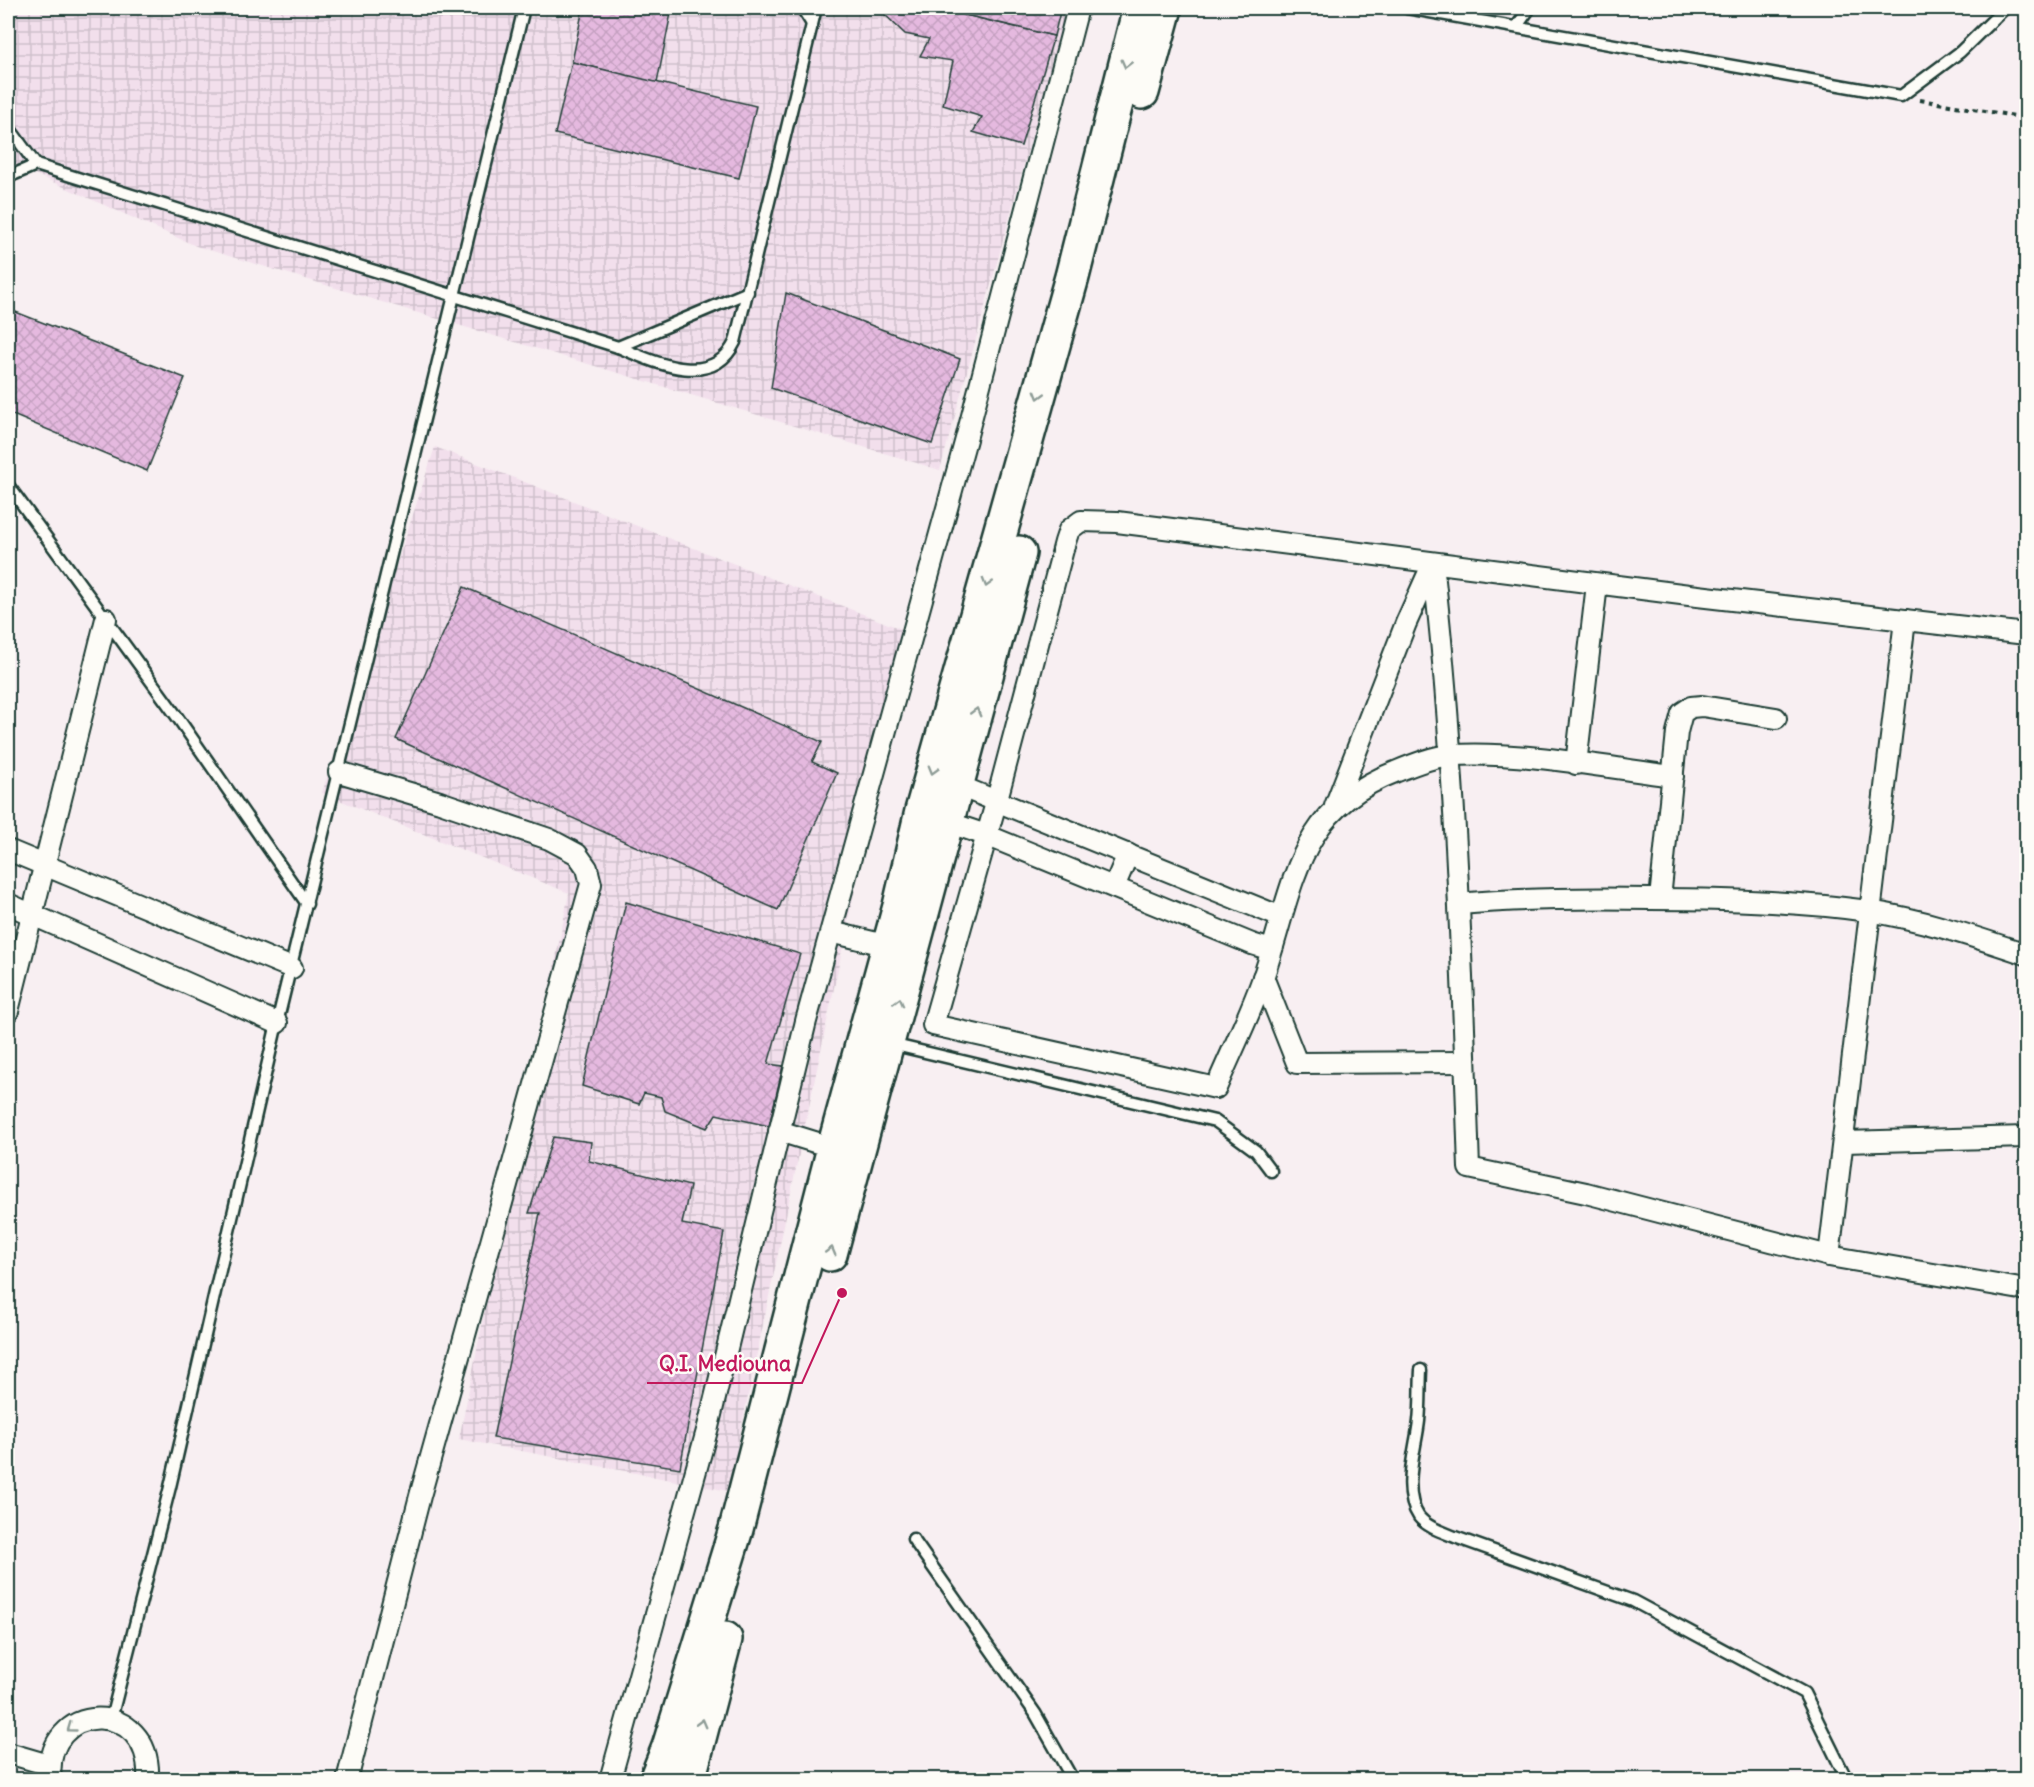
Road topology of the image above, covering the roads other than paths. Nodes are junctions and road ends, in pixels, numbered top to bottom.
1 (524, 8) edge
2 (802, 8) edge
3 (816, 8) edge
4 (1078, 8) edge
5 (1140, 8) edge
6 (1165, 8) edge
7 (1407, 8) edge
8 (1530, 8) edge
9 (2005, 8) edge
10 (812, 24) junction
11 (1517, 26) junction
12 (8, 126) edge
13 (36, 165) junction
14 (8, 177) edge
15 (748, 292) junction
16 (453, 297) junction
17 (618, 347) junction
18 (8, 485) edge
19 (1433, 563) junction
20 (1597, 584) junction
21 (106, 619) junction
22 (1905, 620) junction
23 (2026, 634) edge
24 (1776, 718) dead end
25 (1449, 755) junction
26 (1576, 764) junction
27 (339, 772) junction
28 (1673, 776) junction
29 (957, 785) junction
30 (996, 803) junction
31 (1335, 806) junction
32 (947, 822) junction
33 (986, 835) junction
34 (8, 850) edge
35 (1128, 854) junction
36 (44, 865) junction
37 (1114, 887) junction
38 (1660, 899) junction
39 (307, 903) junction
40 (8, 904) edge
41 (1459, 904) junction
42 (1870, 912) junction
43 (31, 914) junction
44 (1281, 916) junction
45 (831, 932) junction
46 (890, 946) junction
47 (1273, 946) junction
48 (2026, 954) edge
49 (292, 968) junction
50 (1263, 977) junction
51 (8, 1011) edge
52 (277, 1023) junction
53 (888, 1043) junction
54 (1465, 1062) junction
55 (779, 1131) junction
56 (2026, 1137) edge
57 (1844, 1142) junction
58 (834, 1148) junction
59 (1271, 1172) dead end
60 (1829, 1256) junction
61 (2026, 1290) edge
62 (1421, 1370) dead end
63 (913, 1539) dead end
64 (111, 1719) junction
65 (8, 1753) edge
66 (50, 1772) edge
67 (148, 1779) edge
68 (347, 1779) edge
69 (610, 1779) edge
70 (656, 1779) edge
71 (688, 1779) edge
72 (1073, 1779) edge
73 (1847, 1779) edge

1 - 16 lane
2 - 10 lane
3 - 10 lane
4 - 45 street
5 -> 46 highway
29 -> 6 highway
7 - 11 lane
8 - 11 lane
9 - 11 lane
10 - 15 lane
12 - 13 lane
13 - 14 lane
13 - 16 lane
15 - 17 lane
15 - 17 lane
16 - 17 lane
16 - 27 lane
18 - 21 lane
19 - 20 street
19 - 25 street
19 - 30 street
19 - 31 street
20 - 22 street
20 - 26 street
21 - 36 street
21 - 39 lane
22 - 23 street
22 - 42 street
24 - 28 street
25 - 26 street
25 - 31 street
25 - 41 street
26 - 28 street
27 - 39 lane
27 - 68 street
28 - 38 street
29 - 30 street
29 - 32 highway
30 - 33 street
30 - 35 street
31 - 44 street
32 - 33 street
53 -> 32 highway
33 - 37 street
33 - 50 street
34 - 36 street
35 - 37 street
35 - 44 street
36 - 43 street
36 - 49 street
37 - 47 street
38 - 41 street
38 - 42 street
39 - 49 lane
40 - 43 street
41 - 54 street
42 - 48 street
42 - 57 street
43 - 51 street
43 - 52 street
44 - 47 street
45 - 46 street
45 - 55 street
46 - 58 highway
47 - 50 street
49 - 52 lane
50 - 54 street
52 - 64 lane
53 - 59 lane
71 -> 53 highway
54 - 60 street
55 - 58 street
55 - 69 street
56 - 57 street
57 - 60 street
58 - 70 highway
60 - 61 street
62 - 73 lane
63 - 72 lane
64 -> 66 street
64 - 67 street
65 - 66 street

